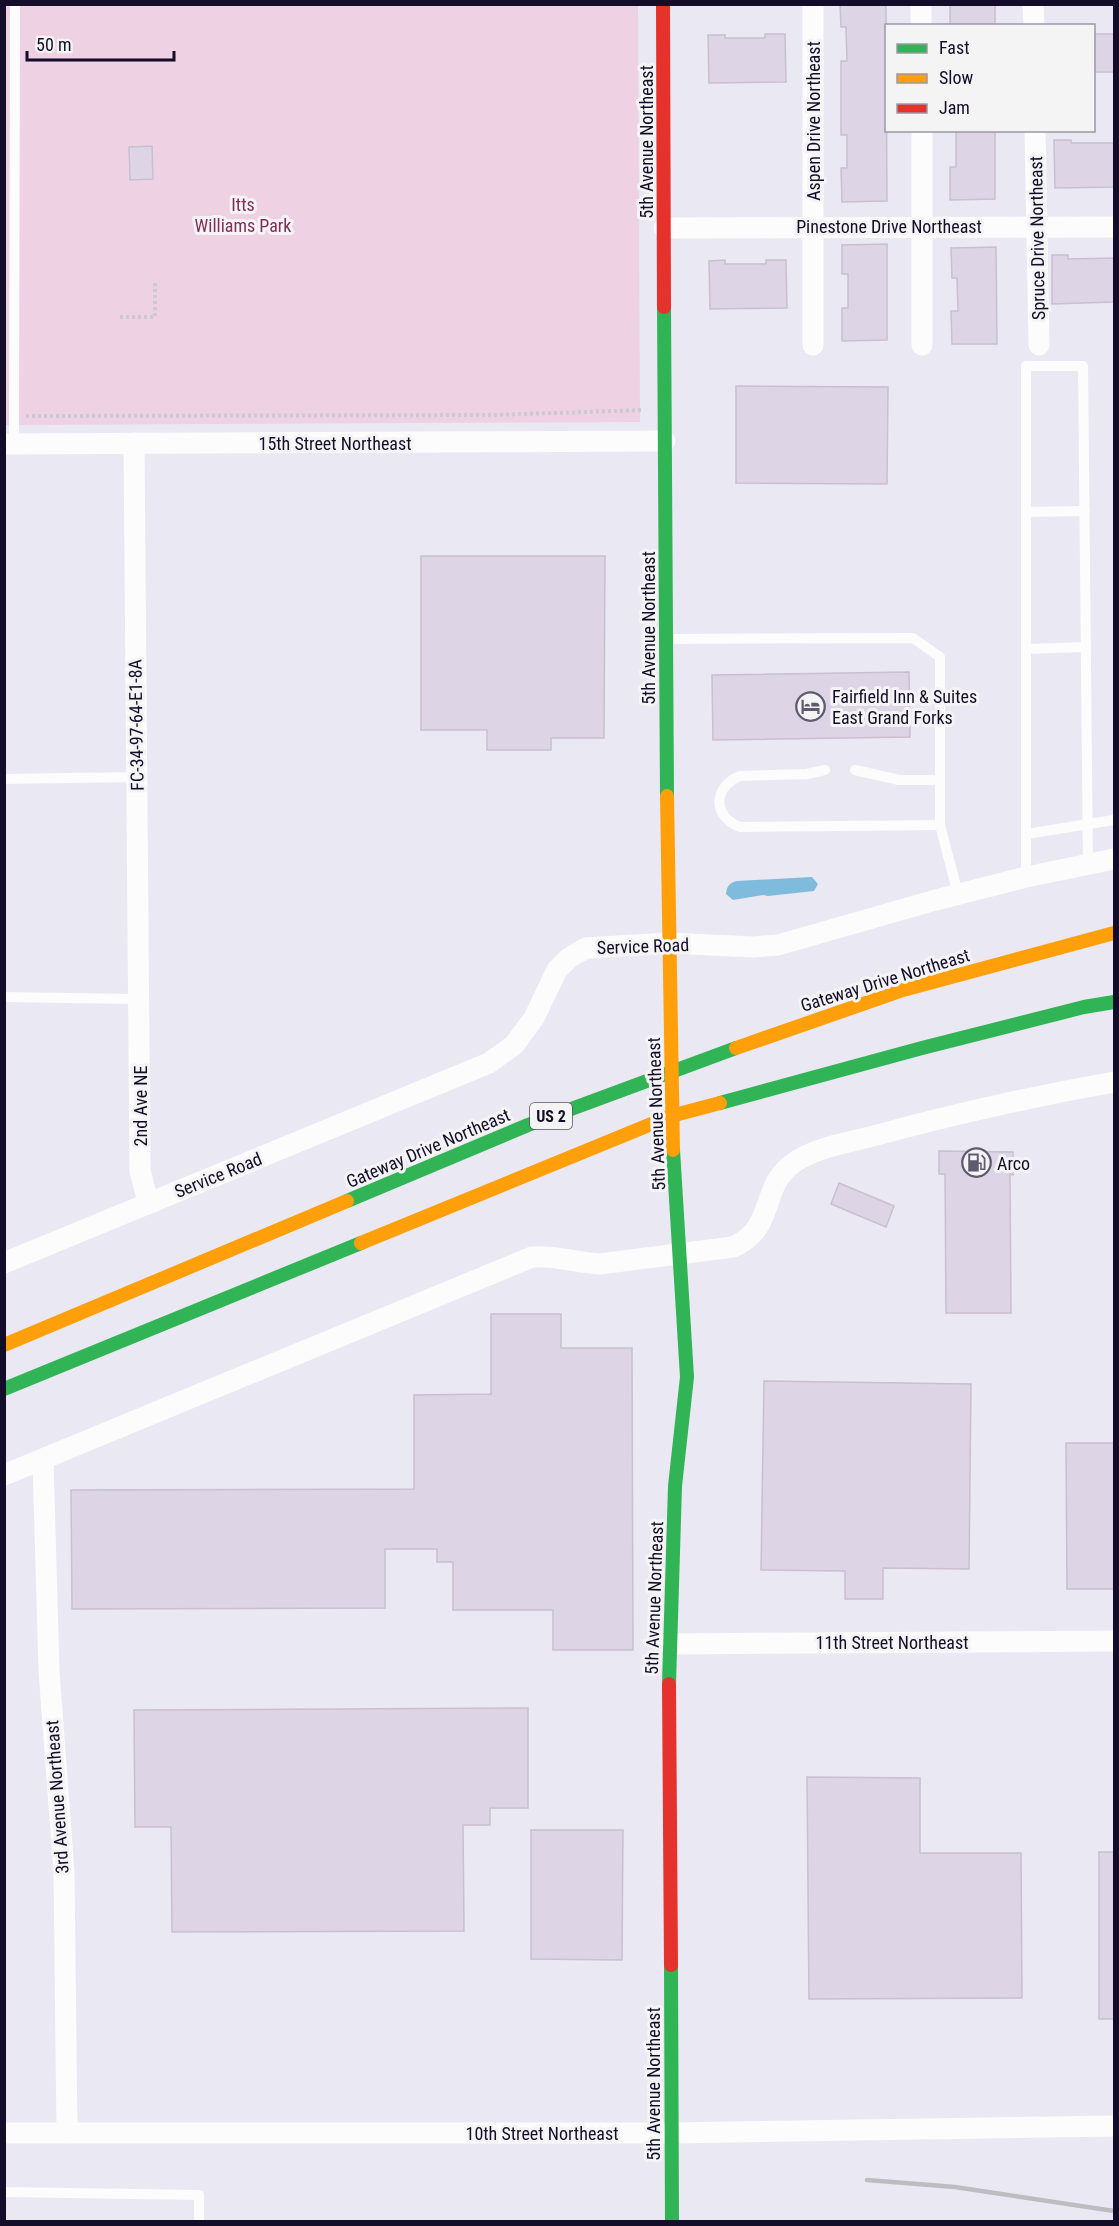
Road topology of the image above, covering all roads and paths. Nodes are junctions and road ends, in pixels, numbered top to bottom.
1 (15, 4) edge
2 (663, 4) edge
3 (813, 4) edge
4 (921, 4) edge
5 (1033, 4) edge
6 (921, 24) edge
7 (1034, 24) edge
8 (922, 132) edge
9 (1035, 132) edge
10 (1036, 225) junction
11 (813, 226) junction
12 (923, 226) junction
13 (1114, 227) edge
14 (664, 228) junction
15 (10, 262) edge
16 (155, 282) dead end
17 (120, 317) dead end
18 (813, 345) dead end
19 (922, 345) dead end
20 (1039, 345) dead end
21 (665, 410) junction
22 (14, 416) junction
23 (665, 441) junction
24 (134, 443) junction
25 (9, 444) edge
26 (1026, 512) junction
27 (1085, 512) junction
28 (666, 639) junction
29 (1086, 647) junction
30 (1026, 649) junction
31 (825, 770) dead end
32 (855, 770) dead end
33 (137, 777) junction
34 (4, 779) edge
35 (940, 780) junction
36 (1114, 820) edge
37 (1088, 824) junction
38 (940, 825) junction
39 (1026, 834) junction
40 (1114, 859) edge
41 (1088, 865) junction
42 (1026, 878) junction
43 (958, 894) junction
44 (1114, 933) edge
45 (669, 943) junction
46 (4, 997) edge
47 (1114, 1002) edge
48 (139, 1007) junction
49 (672, 1070) junction
50 (1114, 1082) edge
51 (671, 1116) junction
52 (153, 1202) junction
53 (681, 1254) junction
54 (4, 1263) edge
55 (4, 1345) edge
56 (4, 1389) edge
57 (43, 1461) junction
58 (4, 1475) edge
59 (1114, 1641) edge
60 (669, 1644) junction
61 (1114, 2126) edge
62 (4, 2133) edge
63 (67, 2133) junction
64 (671, 2133) junction
65 (4, 2192) edge
66 (199, 2222) edge
67 (672, 2222) edge

1 - 15 lane
2 - 14 main road, 5th Avenue Northeast
3 - 11 street, Aspen Drive Northeast
4 - 6 street
5 - 7 street
8 - 12 street
9 - 10 street, Spruce Drive Northeast
10 - 12 street, Pinestone Drive Northeast
10 - 13 street, Pinestone Drive Northeast
10 - 20 street, Spruce Drive Northeast
11 - 12 street, Pinestone Drive Northeast
11 - 14 street, Pinestone Drive Northeast
11 - 18 street, Aspen Drive Northeast
12 - 19 street
14 - 21 main road, 5th Avenue Northeast
15 - 22 lane
16 - 17 path
21 - 22 path
21 - 23 main road, 5th Avenue Northeast
22 - 25 lane
23 - 24 street, 15th Street Northeast
23 - 28 main road, 5th Avenue Northeast
24 - 25 street, 15th Street Northeast
24 - 33 street, FC-34-97-64-E1-8A
26 - 27 lane
26 - 27 lane
26 - 30 lane
27 - 29 lane
28 - 35 lane
28 - 45 main road, 5th Avenue Northeast
29 - 30 lane
29 - 37 lane
30 - 39 lane
31 - 38 lane
32 - 35 lane
33 - 34 lane
33 - 48 street, FC-34-97-64-E1-8A
35 - 38 lane
36 - 37 lane
37 - 39 lane
37 - 41 lane
38 - 43 lane
39 - 42 lane
40 - 41 street, Service Road
41 - 42 street, Service Road
42 - 43 street, Service Road
43 - 45 street, Service Road
44 - 49 main road, Gateway Drive Northeast / US 2
45 - 49 main road, 5th Avenue Northeast
45 - 52 street, Service Road
46 - 48 lane
47 - 51 main road, US 2
48 - 52 street, 2nd Ave NE
49 - 51 main road, 5th Avenue Northeast
49 - 55 main road, Gateway Drive Northeast / US 2
50 - 53 street
51 - 53 main road, 5th Avenue Northeast
51 - 56 main road, US 2
52 - 54 street, Service Road
53 - 57 street
53 - 60 main road, 5th Avenue Northeast
57 - 58 street
57 - 63 street, 3rd Avenue Northeast
59 - 60 street, 11th Street Northeast
60 - 64 main road, 5th Avenue Northeast
61 - 64 street, 10th Street Northeast
62 - 63 street, 10th Street Northeast
63 - 64 street, 10th Street Northeast
64 - 67 main road, 5th Avenue Northeast
65 - 66 lane

